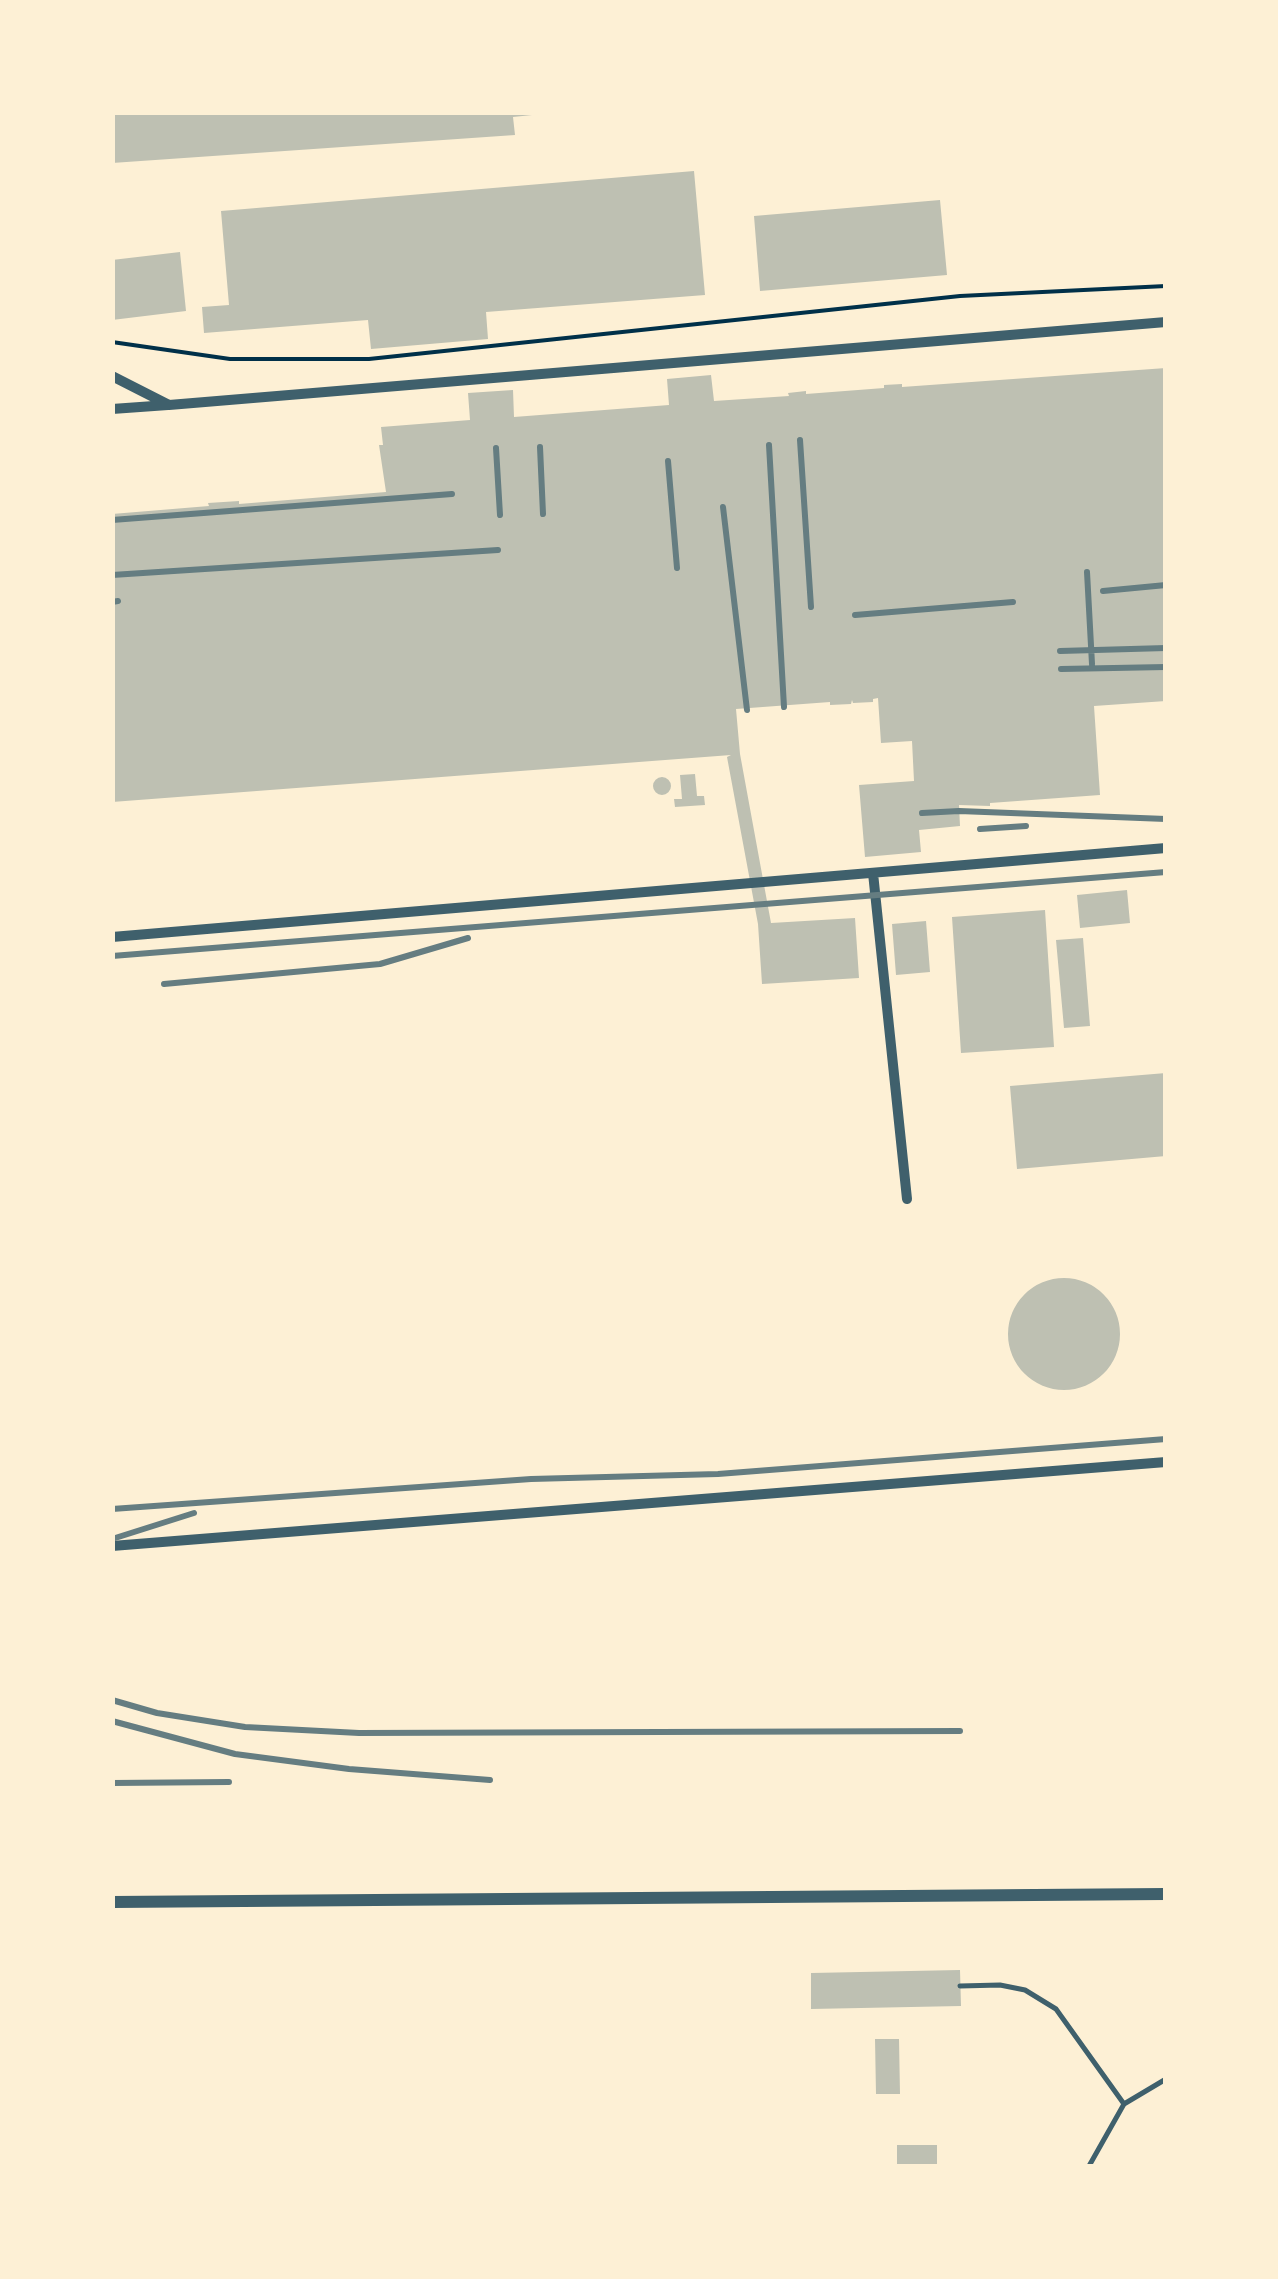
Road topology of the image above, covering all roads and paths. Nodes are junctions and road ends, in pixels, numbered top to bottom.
1 (1166, 286) edge
2 (1166, 322) edge
3 (112, 342) edge
4 (112, 376) edge
5 (169, 405) junction
6 (112, 409) edge
7 (1166, 848) edge
8 (873, 873) junction
9 (112, 937) edge
10 (906, 1199) dead end
11 (1166, 1462) edge
12 (112, 1546) edge
13 (1166, 1894) edge
14 (112, 1902) edge
15 (960, 1986) dead end
16 (1166, 2079) edge
17 (1124, 2104) junction
18 (1089, 2166) edge

1 - 3 path
2 - 5 street
4 - 5 street
5 - 6 street
7 - 8 street
8 - 9 street
8 - 10 street
11 - 12 street
13 - 14 street
15 - 17 lane
16 - 17 lane
17 - 18 lane

